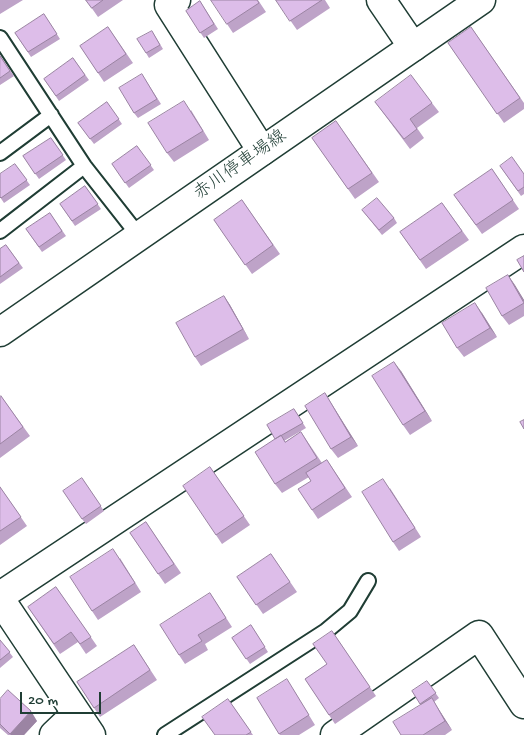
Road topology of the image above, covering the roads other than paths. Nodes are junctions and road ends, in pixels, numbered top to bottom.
1 (176, 0) edge
2 (381, 0) edge
3 (482, 0) edge
4 (0, 38) edge
5 (413, 47) junction
6 (51, 115) junction
7 (262, 151) junction
8 (0, 153) edge
9 (84, 166) junction
10 (0, 231) edge
11 (139, 236) junction
12 (524, 249) edge
13 (0, 332) edge
14 (368, 580) dead end
15 (0, 598) edge
16 (524, 704) edge
17 (83, 724) edge
18 (54, 735) edge
19 (165, 735) edge
20 (335, 735) edge

1 - 7 street
2 - 5 street
3 - 5 street, 赤川停車場線
4 - 6 lane
5 - 7 street, 赤川停車場線
6 - 8 lane
6 - 9 lane
7 - 11 street, 赤川停車場線
9 - 10 lane
9 - 11 lane
11 - 13 street, 赤川停車場線
12 - 15 street
14 - 19 lane
15 - 17 street
16 - 20 street
17 - 18 street

